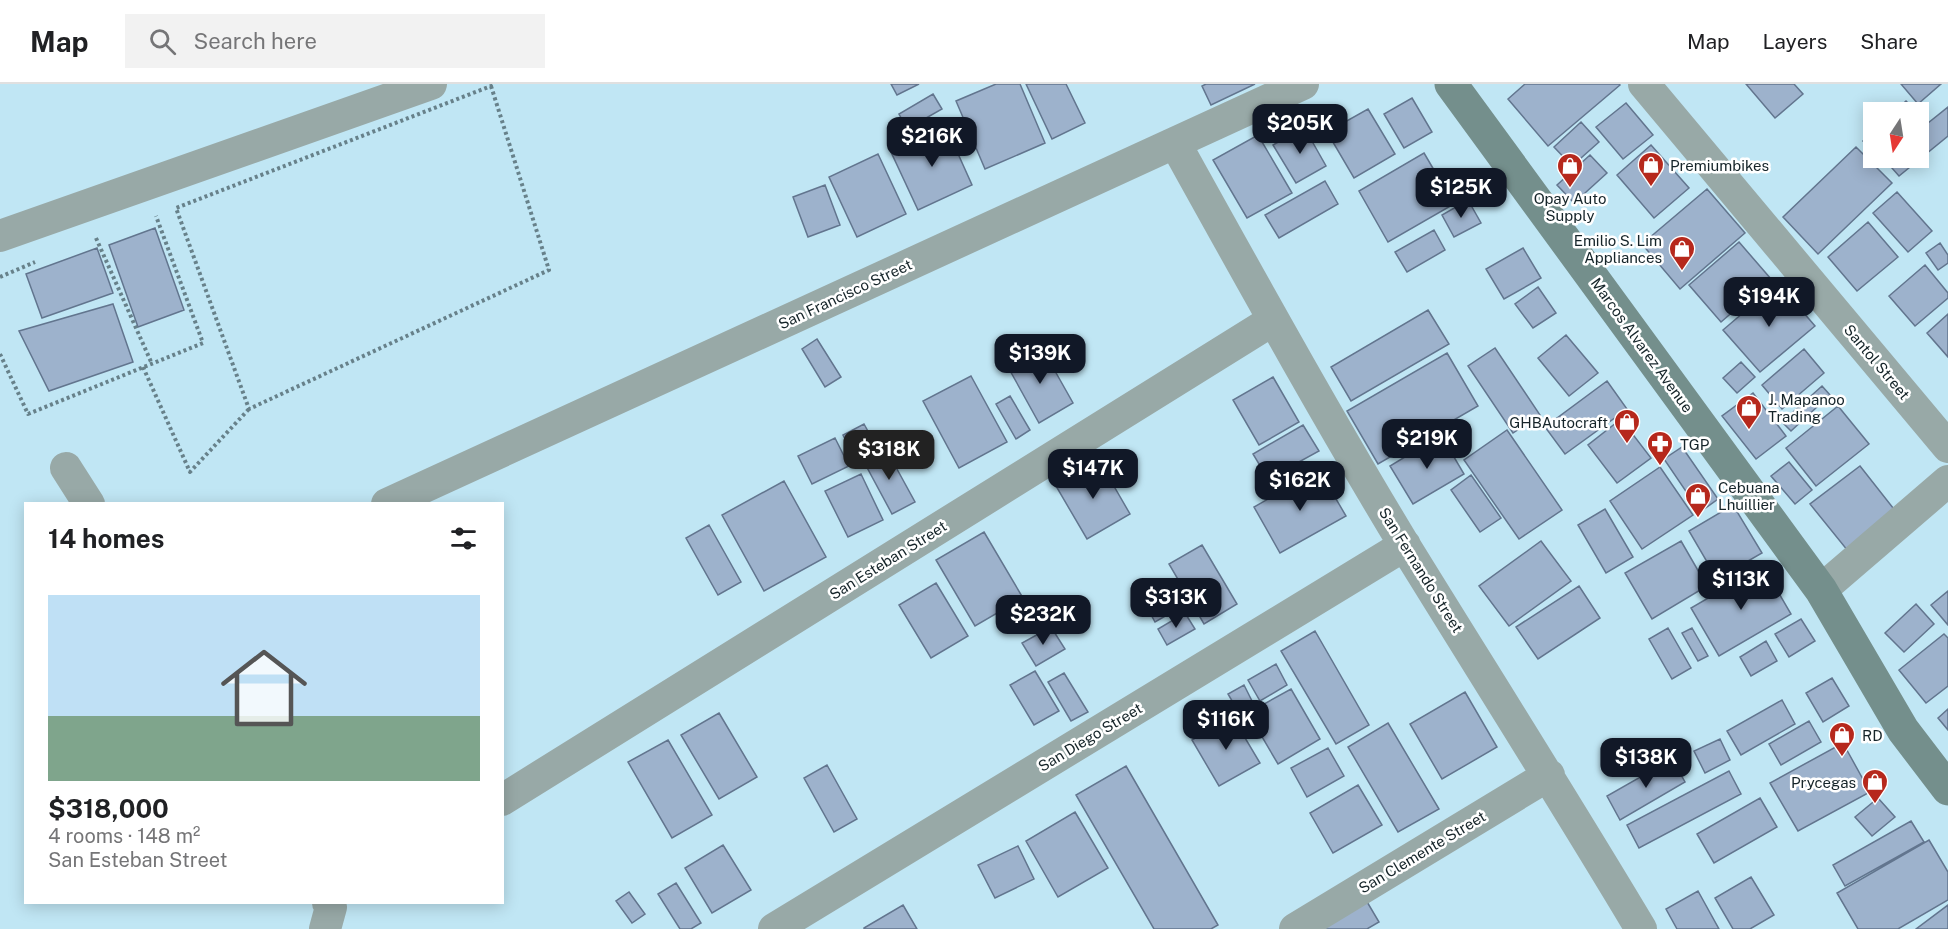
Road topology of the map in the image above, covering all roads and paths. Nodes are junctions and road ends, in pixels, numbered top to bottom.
1 (431, 84) edge
2 (1303, 84) edge
3 (1451, 84) edge
4 (1644, 84) edge
5 (1175, 143) junction
6 (154, 212) dead end
7 (105, 233) dead end
8 (0, 236) edge
9 (96, 237) junction
10 (85, 241) dead end
11 (43, 259) dead end
12 (0, 277) edge
13 (1273, 320) junction
14 (0, 354) edge
15 (152, 364) junction
16 (143, 367) junction
17 (249, 410) junction
18 (1948, 447) edge
19 (66, 468) dead end
20 (1948, 482) edge
21 (88, 502) edge
22 (391, 502) edge
23 (1405, 545) junction
24 (1821, 590) junction
25 (1549, 775) junction
26 (1948, 789) edge
27 (504, 799) edge
28 (774, 929) edge
29 (1295, 929) edge
30 (1641, 929) edge

1 - 8 street
2 - 5 street, San Francisco Street
3 - 24 main road, Marcos Alvarez Avenue
4 - 18 street, Santol Street
5 - 13 street, San Fernando Street
5 - 22 street, San Francisco Street
6 - 15 path
7 - 9 path
9 - 10 path
9 - 15 path
11 - 12 path
13 - 23 street, San Fernando Street
13 - 27 street, San Esteban Street
14 - 16 path
15 - 16 path
16 - 17 path
17 - 17 path
19 - 21 street
20 - 24 street
23 - 25 street, San Fernando Street
23 - 28 street, San Diego Street
24 - 26 main road, Marcos Alvarez Avenue
25 - 29 street, San Clemente Street
25 - 30 street, San Fernando Street

